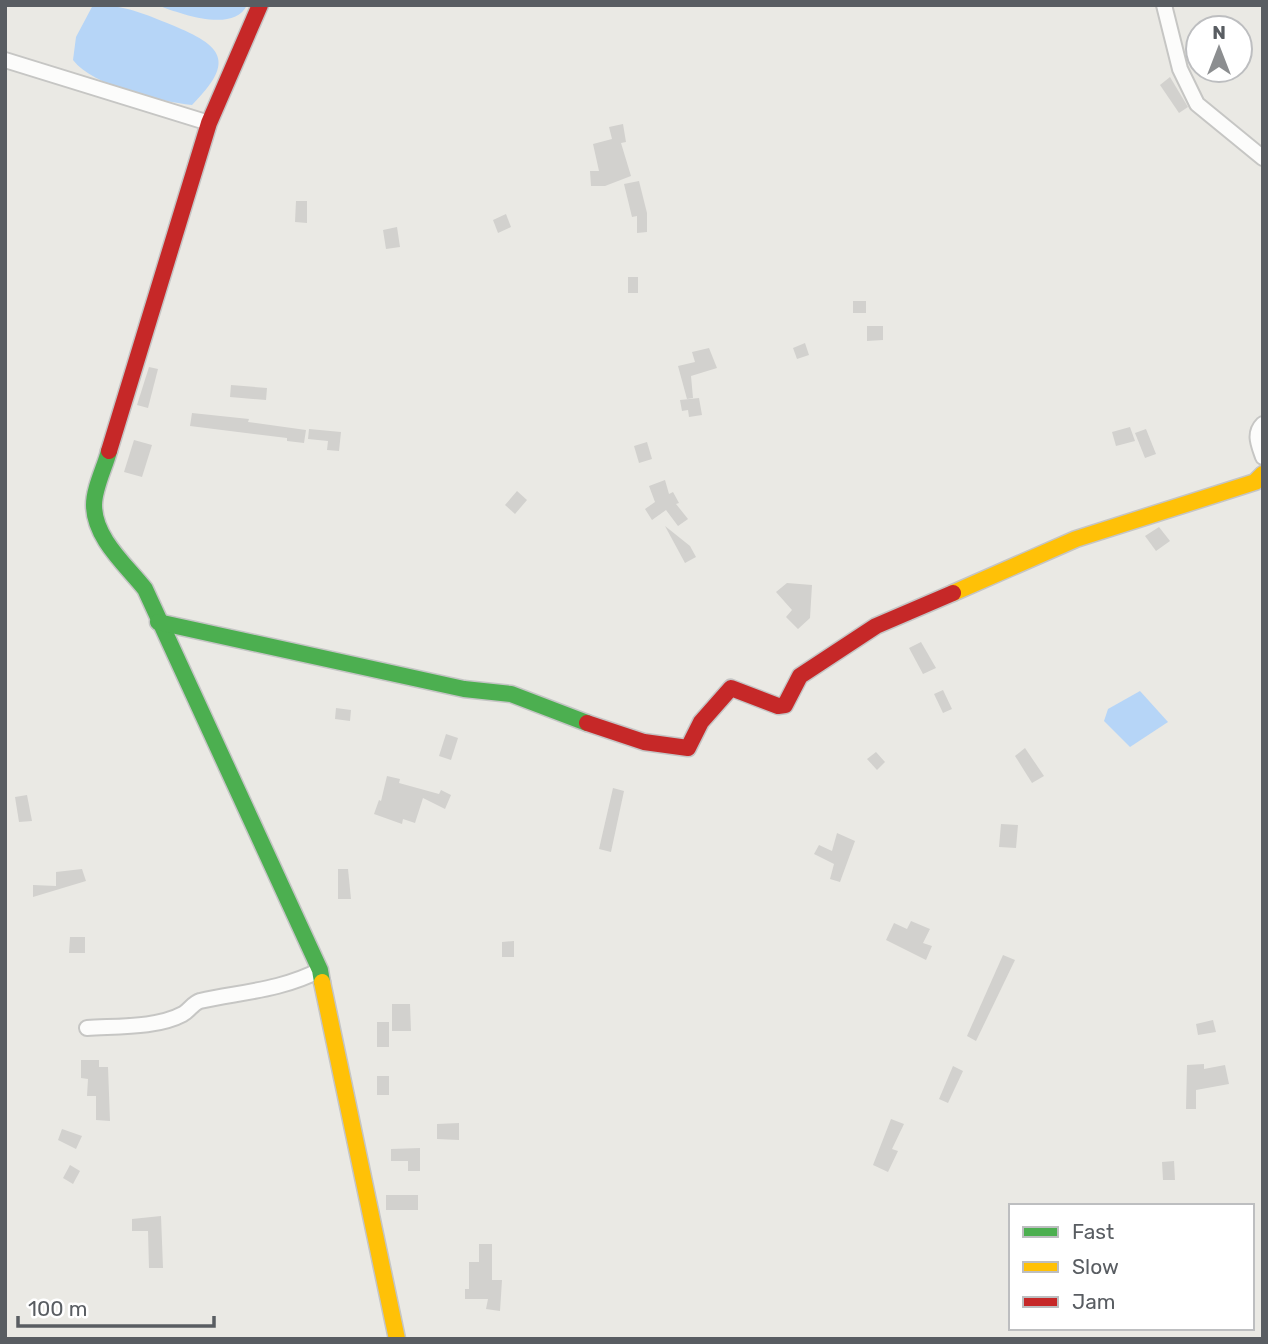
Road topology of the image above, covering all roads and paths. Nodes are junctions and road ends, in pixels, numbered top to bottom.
1 (260, 5) edge
2 (1164, 5) edge
3 (5, 60) edge
4 (209, 123) junction
5 (1263, 158) edge
6 (1263, 424) edge
7 (1263, 457) edge
8 (1263, 474) edge
9 (158, 622) junction
10 (320, 970) junction
11 (87, 1028) dead end
12 (397, 1339) edge

1 - 4 street
2 - 5 street
3 - 4 street
4 - 9 street
6 - 7 street
8 - 9 street
9 - 10 street
10 - 11 street
10 - 12 street

